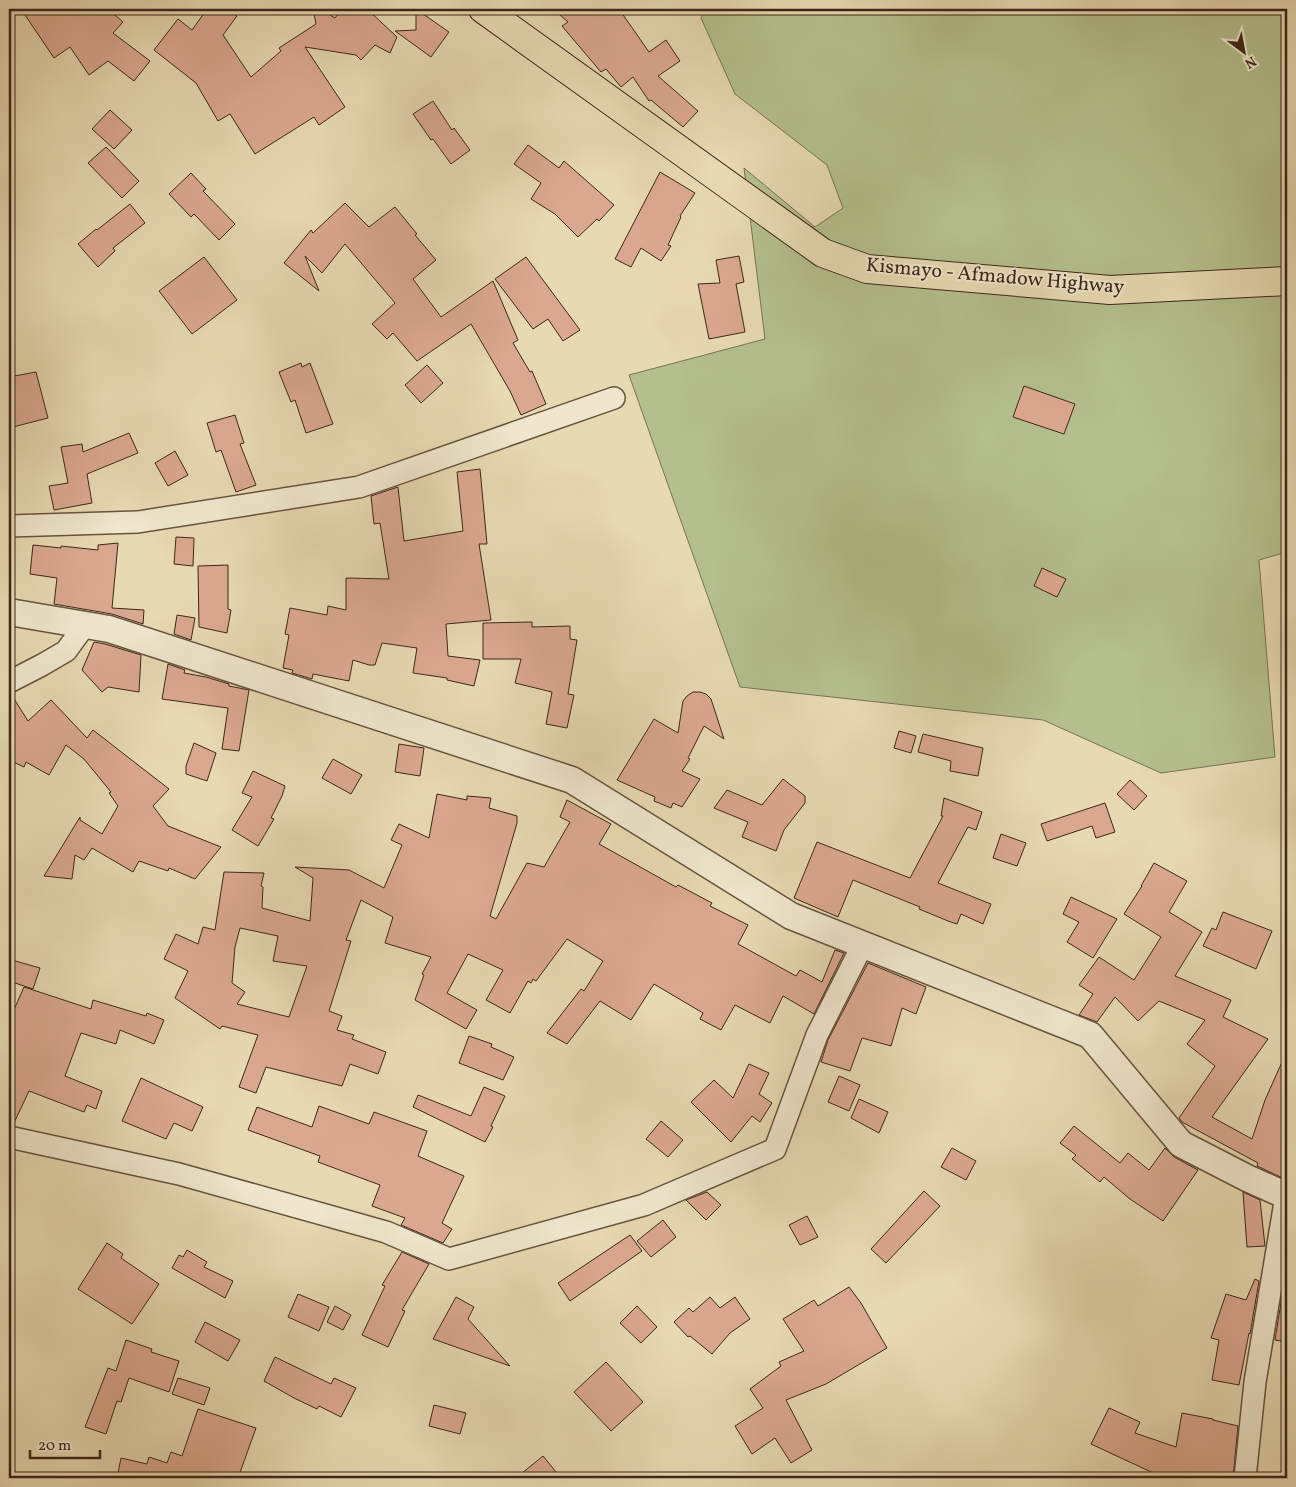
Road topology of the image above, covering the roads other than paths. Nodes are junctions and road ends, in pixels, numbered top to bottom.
1 (484, 9) edge
2 (1287, 281) edge
3 (614, 398) dead end
4 (9, 526) edge
5 (9, 612) edge
6 (85, 625) junction
7 (9, 682) edge
8 (863, 944) junction
9 (9, 1137) edge
10 (1287, 1196) edge
11 (1245, 1478) edge

1 - 2 main road, Kismayo - Afmadow Highway
3 - 4 street
5 - 6 street
6 - 7 street
6 - 8 street
8 - 9 street
8 - 10 street
10 - 11 street

